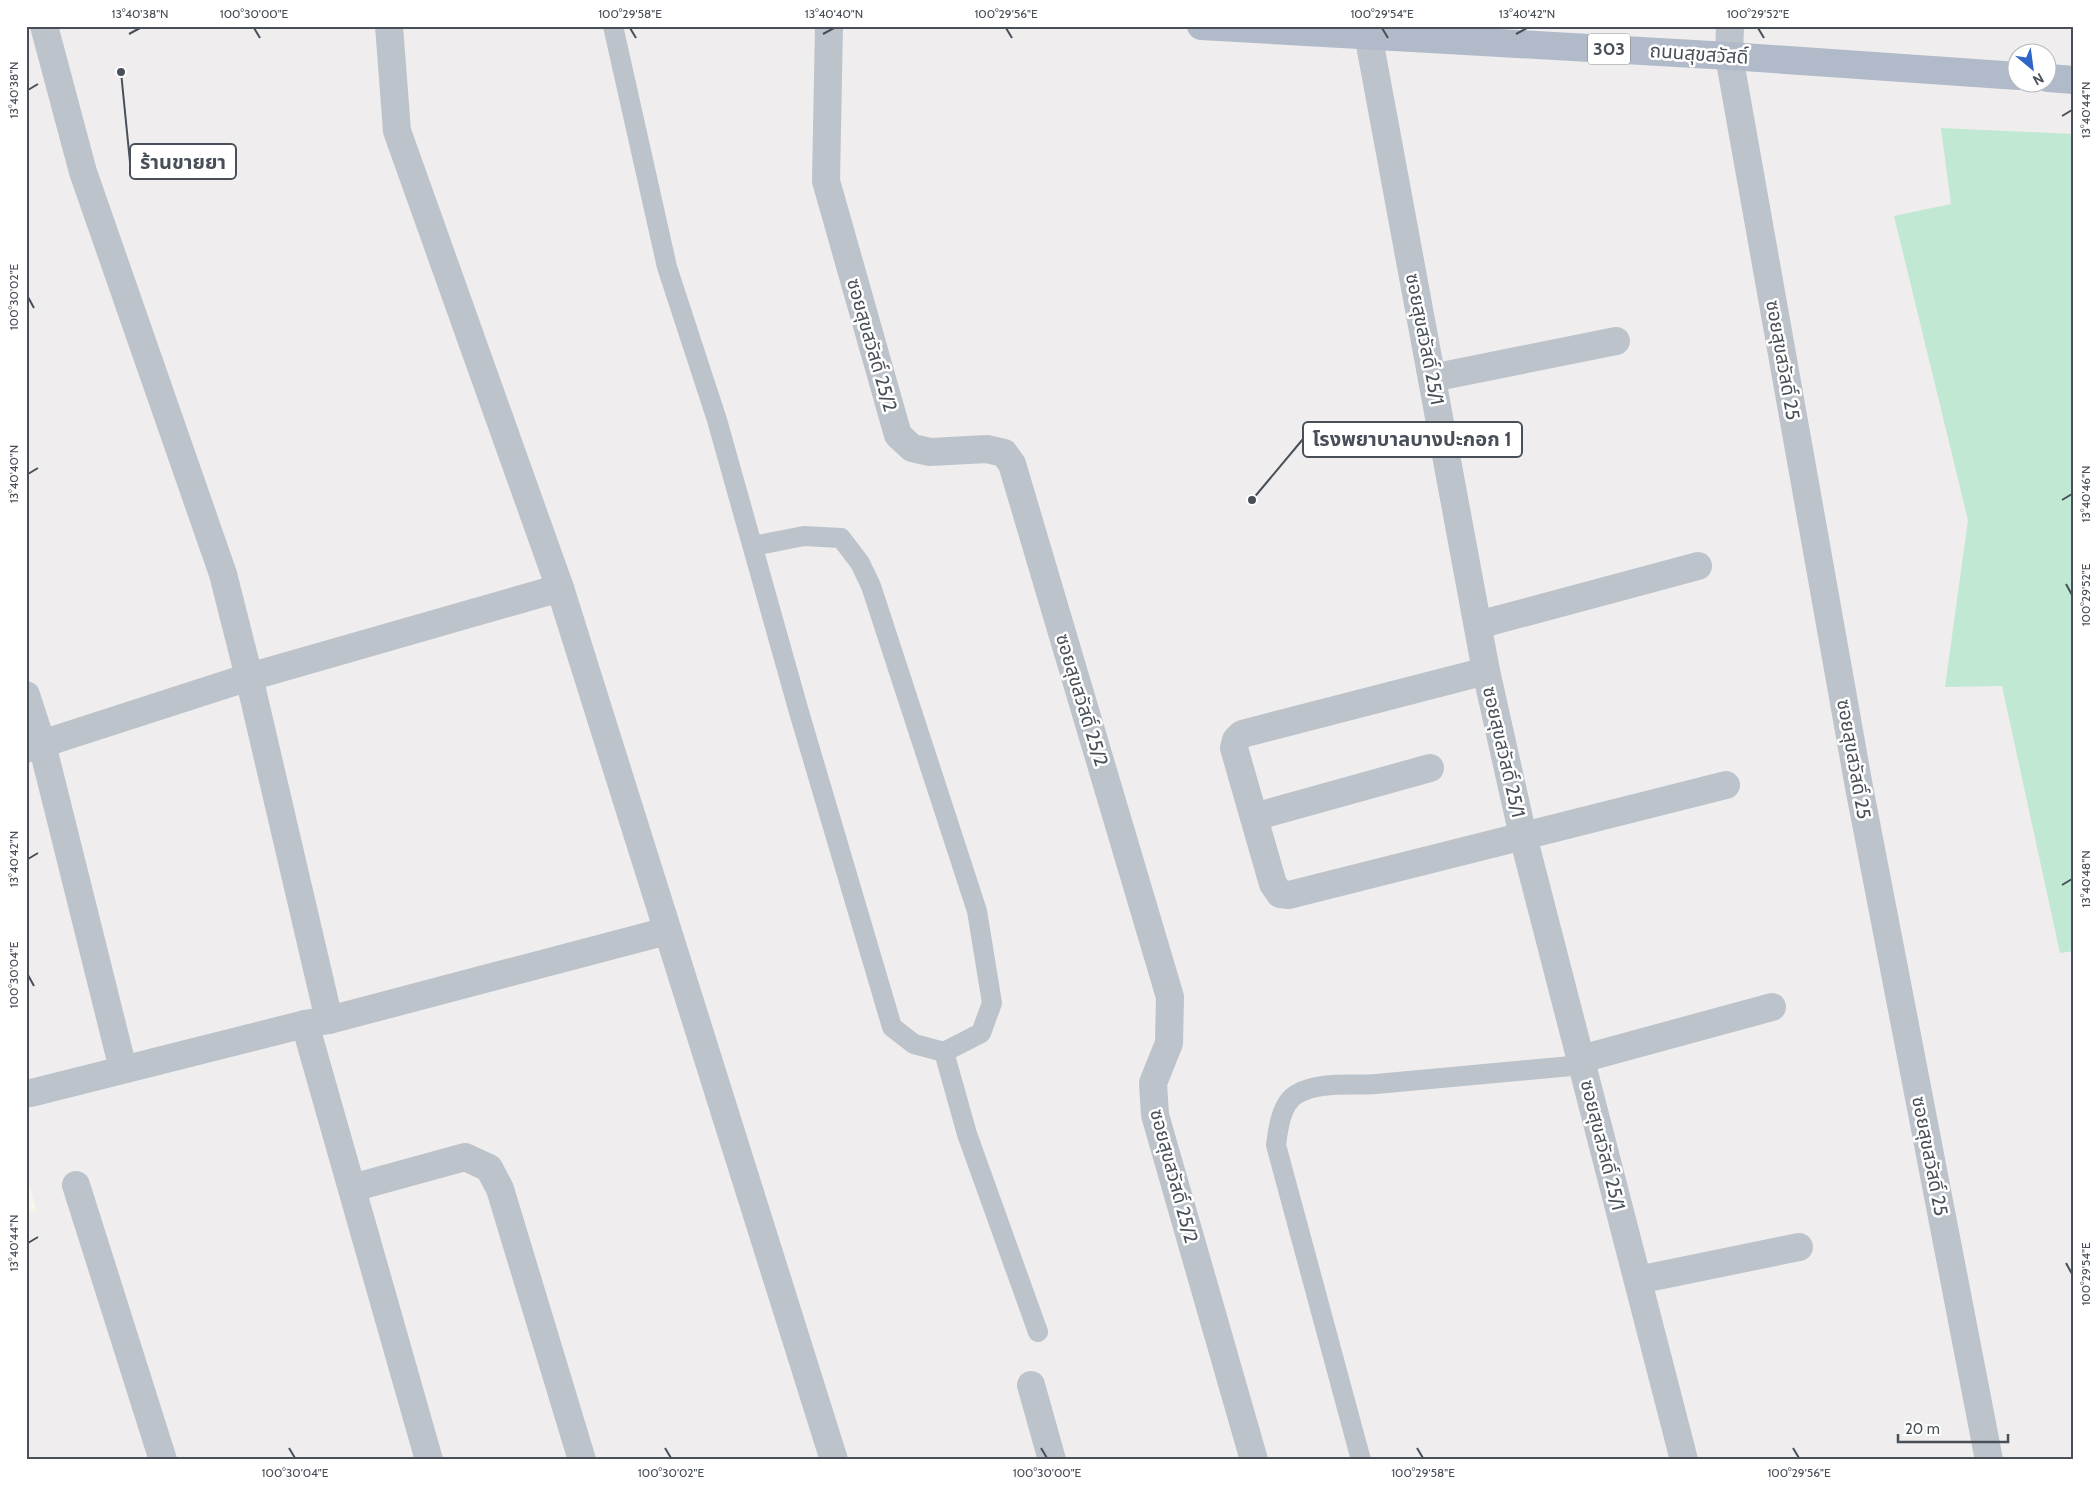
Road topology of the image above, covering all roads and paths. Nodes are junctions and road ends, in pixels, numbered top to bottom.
1 (44, 26) edge
2 (389, 26) edge
3 (613, 26) edge
4 (829, 26) edge
5 (1201, 26) edge
6 (1730, 26) edge
7 (1368, 34) junction
8 (1729, 56) junction
9 (2008, 75) edge
10 (2058, 79) edge
11 (2074, 80) edge
12 (1616, 341) dead end
13 (1432, 378) junction
14 (752, 546) junction
15 (1698, 566) dead end
16 (560, 588) junction
17 (1478, 625) junction
18 (1486, 671) junction
19 (249, 677) junction
20 (26, 695) edge
21 (34, 746) edge
22 (1430, 768) dead end
23 (1726, 785) dead end
24 (1254, 817) junction
25 (1523, 836) junction
26 (668, 931) junction
27 (1772, 1007) dead end
28 (317, 1022) junction
29 (944, 1052) junction
30 (1581, 1062) junction
31 (123, 1069) junction
32 (31, 1093) dead end
33 (76, 1185) dead end
34 (352, 1188) junction
35 (1799, 1247) dead end
36 (1638, 1280) junction
37 (1038, 1332) dead end
38 (1031, 1384) dead end
39 (164, 1460) edge
40 (428, 1460) edge
41 (582, 1460) edge
42 (834, 1460) edge
43 (1052, 1460) edge
44 (1254, 1460) edge
45 (1361, 1460) edge
46 (1684, 1460) edge
47 (1989, 1460) edge

1 - 19 street
2 - 16 street
3 - 14 lane
4 - 44 street, ซอยสุขสวัสดิ์ 25/2
5 - 7 main road, ถนนสุขสวัสดิ์ / 303
6 - 8 street, ซอยสุขสวัสดิ์ 25
7 - 8 main road, ถนนสุขสวัสดิ์ / 303
7 - 13 street, ซอยสุขสวัสดิ์ 25/1
8 - 9 main road, ถนนสุขสวัสดิ์ / 303
8 - 47 street, ซอยสุขสวัสดิ์ 25
10 - 11 main road
12 - 13 street
13 - 17 street, ซอยสุขสวัสดิ์ 25/1
14 - 29 lane
14 - 29 lane
15 - 17 street
16 - 19 street
16 - 26 street
17 - 18 street, ซอยสุขสวัสดิ์ 25/1
18 - 24 street
18 - 25 street, ซอยสุขสวัสดิ์ 25/1
19 - 21 street
19 - 28 street
20 - 21 street
21 - 31 street
22 - 24 street
23 - 25 street
24 - 25 street
25 - 30 street, ซอยสุขสวัสดิ์ 25/1
26 - 28 street
26 - 42 street
27 - 30 street
28 - 31 street
28 - 34 street
29 - 37 lane
30 - 36 street, ซอยสุขสวัสดิ์ 25/1
30 - 45 lane
31 - 32 street
33 - 39 street
34 - 40 street
34 - 41 street
35 - 36 street
36 - 46 street, ซอยสุขสวัสดิ์ 25/1
38 - 43 street

